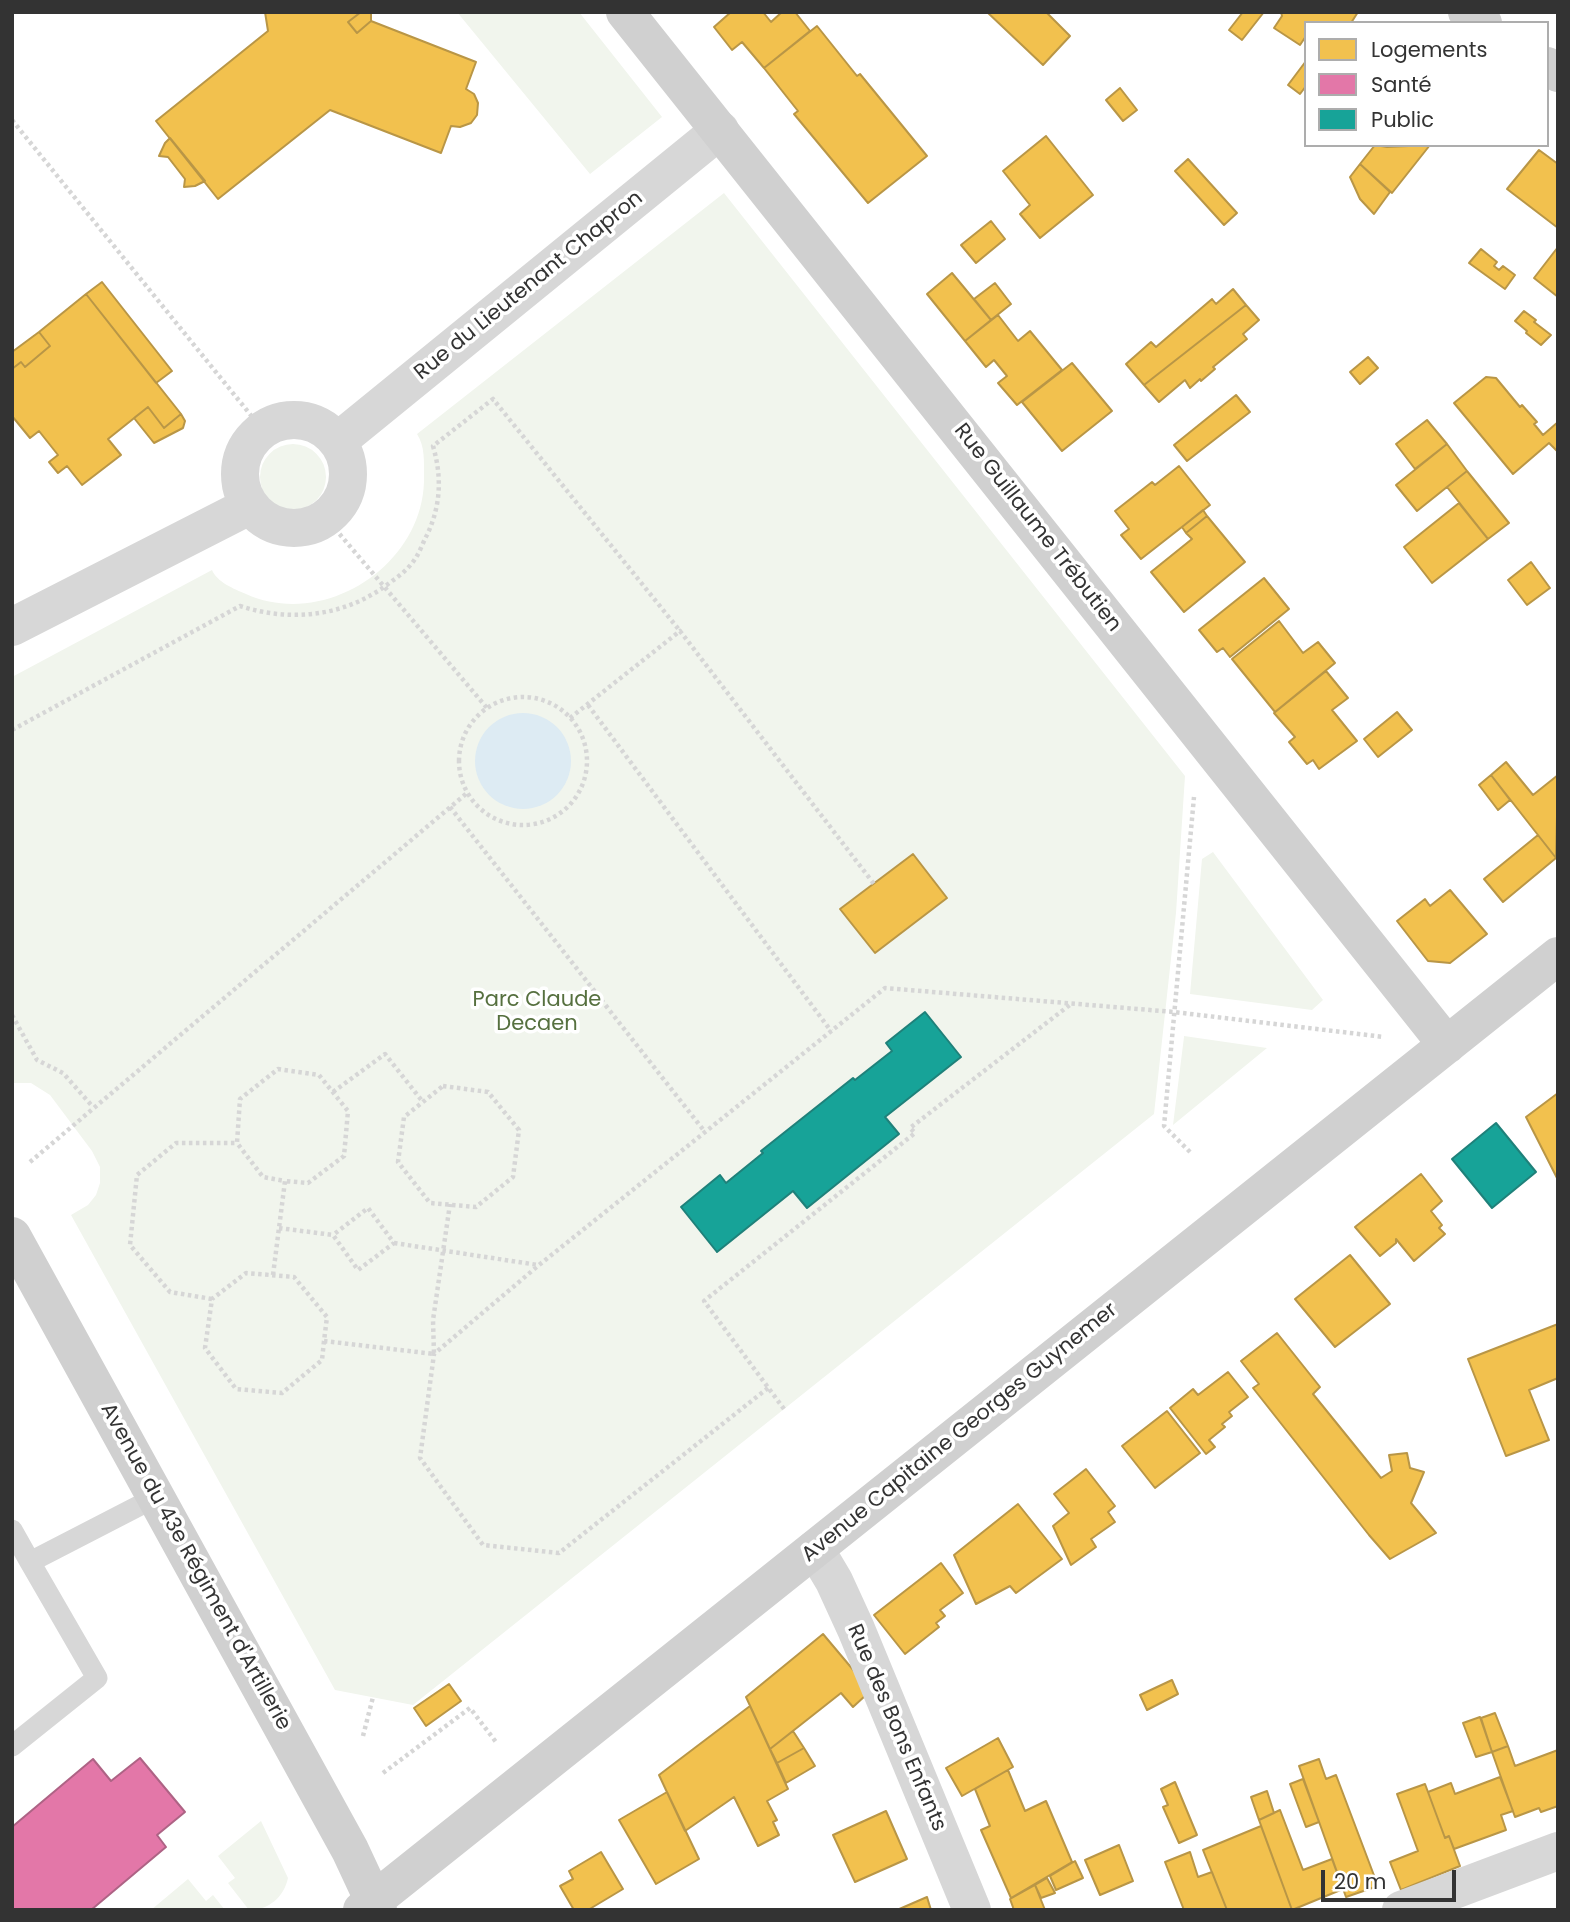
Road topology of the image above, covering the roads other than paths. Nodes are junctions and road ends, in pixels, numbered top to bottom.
1 (625, 12) edge
2 (720, 130) junction
3 (338, 441) junction
4 (249, 506) junction
5 (12, 627) edge
6 (1558, 956) edge
7 (1447, 1045) junction
8 (12, 1236) edge
9 (156, 1497) junction
10 (12, 1530) edge
11 (815, 1549) junction
12 (30, 1562) junction
13 (12, 1746) edge
14 (1558, 1850) edge
15 (371, 1907) edge
16 (972, 1910) edge
17 (1401, 1910) edge

1 - 2 street, Rue Guillaume Trébutien
2 - 3 street, Rue du Lieutenant Chapron
2 - 7 street, Rue Guillaume Trébutien
3 - 4 street
3 - 4 street
4 - 5 street
6 - 7 street, Avenue Capitaine Georges Guynemer
7 - 11 street, Avenue Capitaine Georges Guynemer
8 - 9 street, Avenue du 43e Régiment d'Artillerie
9 - 12 lane
9 - 15 street, Avenue du 43e Régiment d'Artillerie
10 - 12 lane
11 - 15 street, Avenue Capitaine Georges Guynemer
11 - 16 street, Rue des Bons Enfants
12 - 13 lane
14 - 17 street

